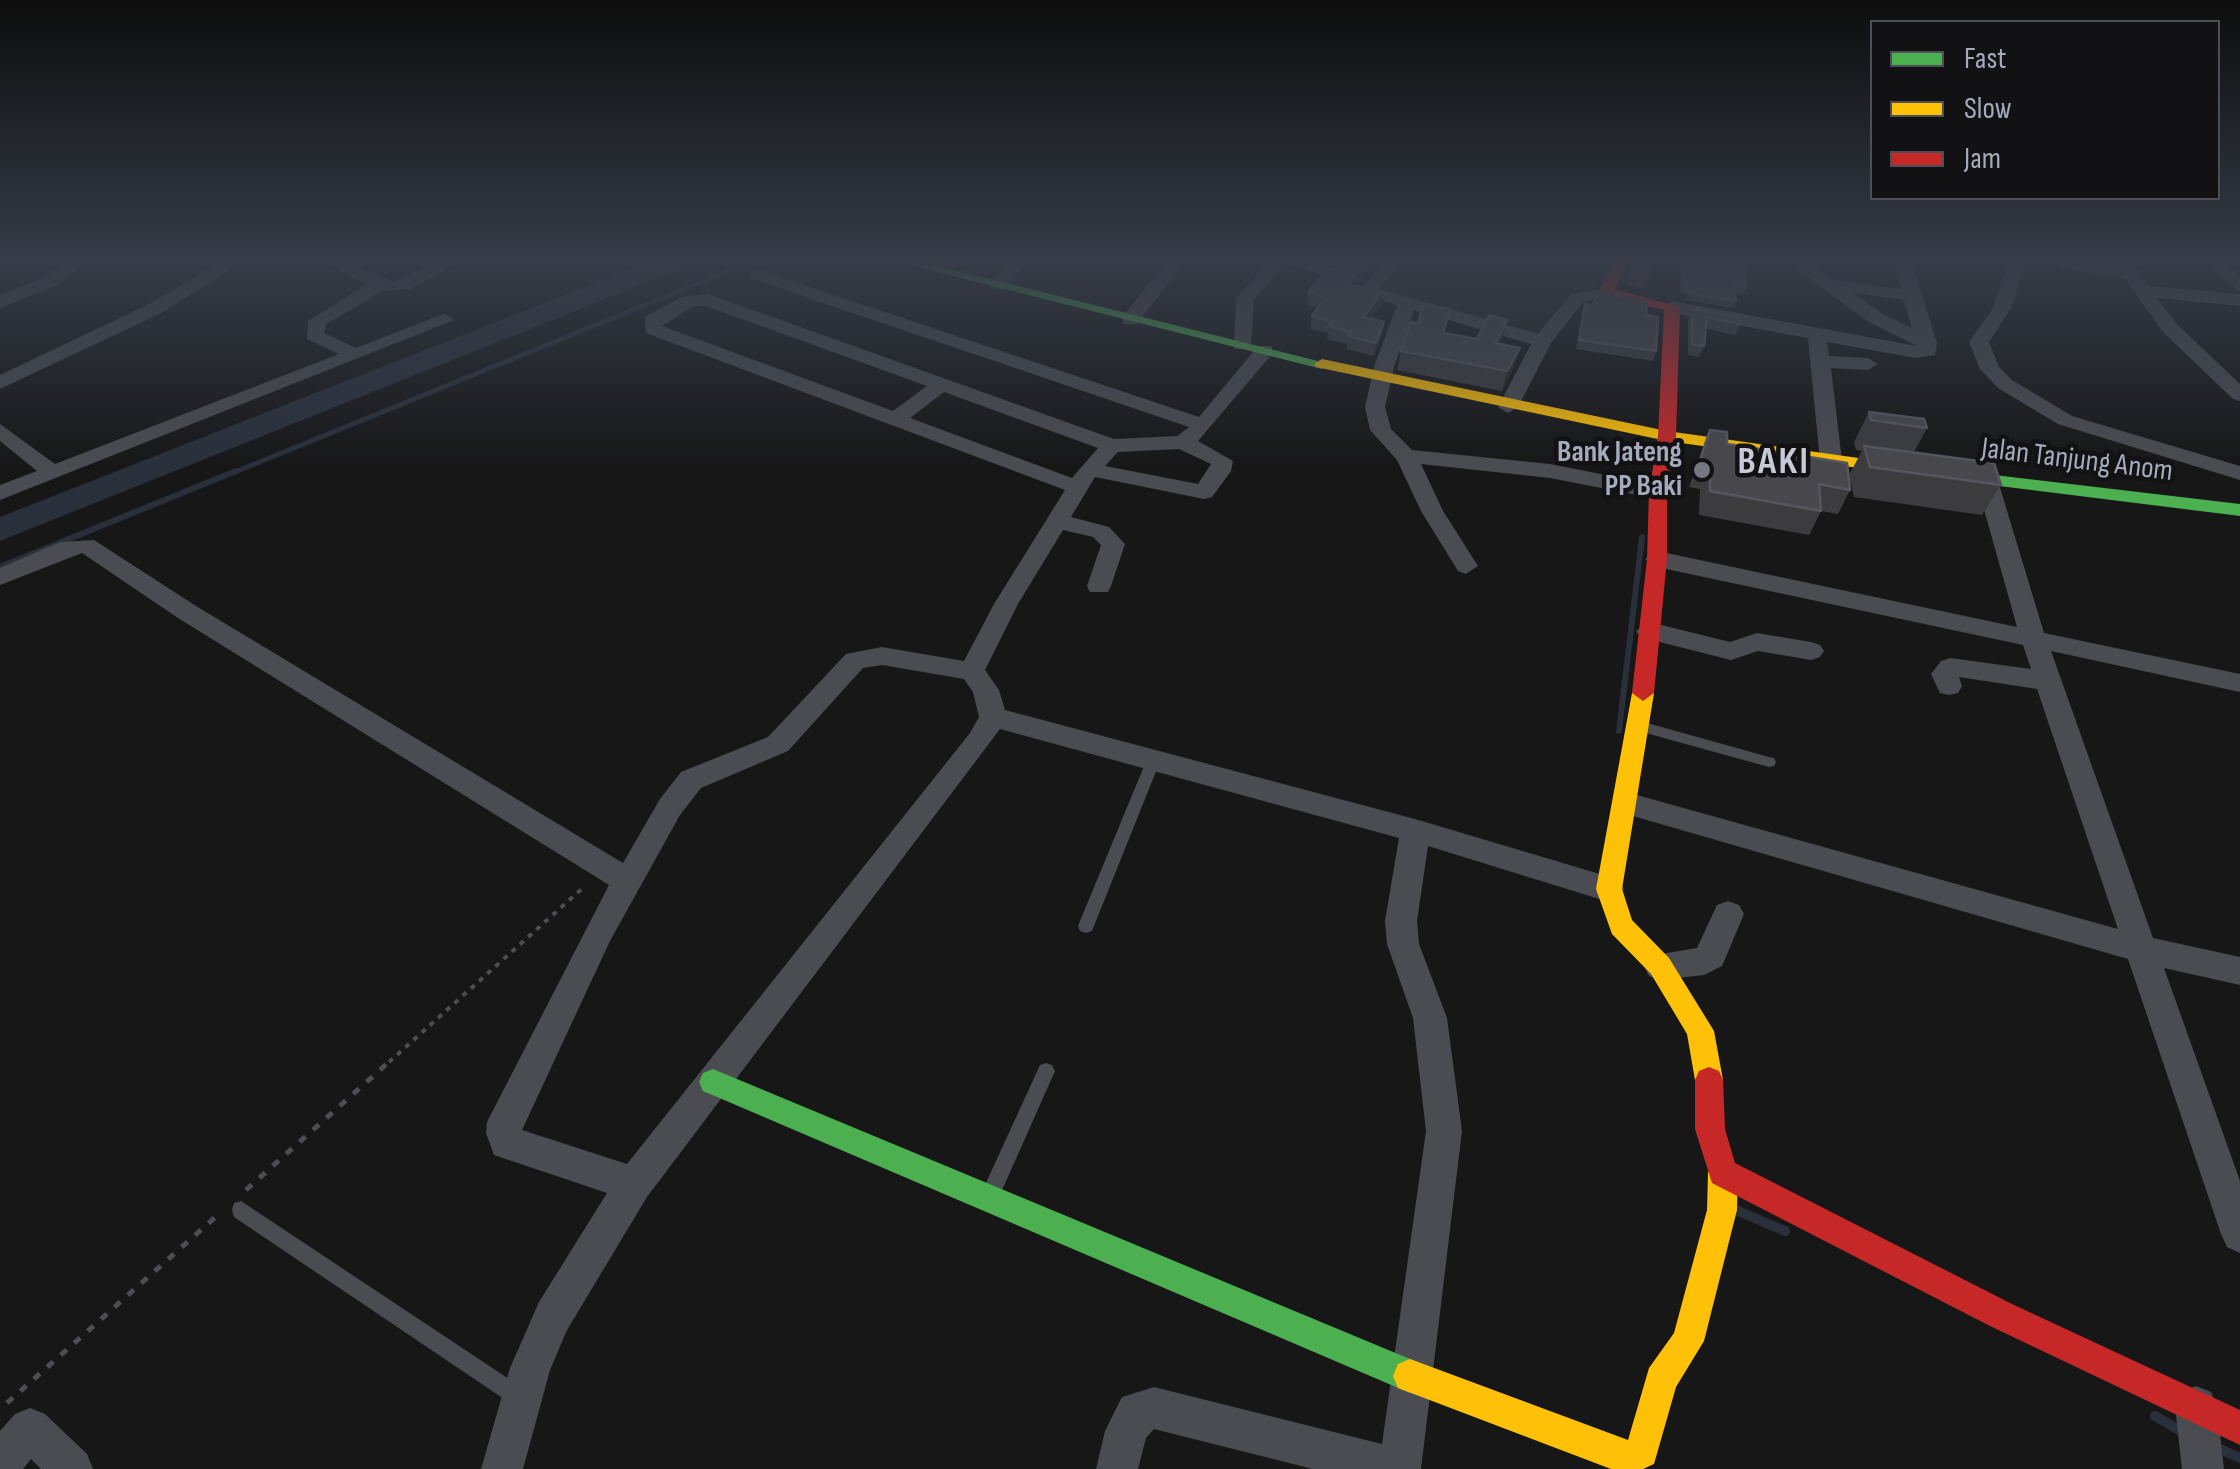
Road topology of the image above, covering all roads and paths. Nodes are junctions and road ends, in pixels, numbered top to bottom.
1 (107, 332) edge
2 (315, 332) edge
3 (415, 332) edge
4 (661, 332) edge
5 (756, 332) edge
6 (914, 332) edge
7 (1183, 332) edge
8 (1250, 332) edge
9 (1398, 332) edge
10 (1510, 332) edge
11 (1549, 332) edge
12 (1671, 332) edge
13 (1803, 332) edge
14 (1903, 332) edge
15 (1924, 332) edge
16 (1986, 332) edge
17 (2174, 332) edge
18 (1816, 334) junction
19 (1542, 340) junction
20 (1928, 344) junction
21 (1253, 347) junction
22 (354, 355) junction
23 (806, 361) junction
24 (1817, 361) junction
25 (1868, 364) dead end
26 (1382, 379) junction
27 (0, 383) edge
28 (942, 385) junction
29 (2240, 395) edge
30 (1508, 406) junction
31 (893, 421) junction
32 (0, 430) edge
33 (1192, 433) junction
34 (1667, 436) junction
35 (1112, 446) junction
36 (1406, 456) junction
37 (1822, 464) junction
38 (53, 473) junction
39 (2240, 473) edge
40 (1082, 478) junction
41 (1987, 481) junction
42 (1658, 492) junction
43 (0, 493) edge
44 (2240, 510) edge
45 (1056, 522) junction
46 (1656, 560) junction
47 (1466, 566) dead end
48 (0, 577) edge
49 (1099, 586) dead end
50 (1649, 631) junction
51 (2033, 638) junction
52 (1810, 651) dead end
53 (972, 670) junction
54 (2047, 681) junction
55 (2240, 682) edge
56 (1948, 686) dead end
57 (993, 717) junction
58 (1639, 726) junction
59 (1154, 760) junction
60 (1769, 762) dead end
61 (1626, 802) junction
62 (1415, 831) junction
63 (615, 875) junction
64 (1600, 886) junction
65 (1728, 914) dead end
66 (1086, 926) dead end
67 (2137, 948) junction
68 (1660, 966) junction
69 (2240, 971) edge
70 (1046, 1071) dead end
71 (713, 1082) junction
72 (1723, 1173) junction
73 (634, 1184) junction
74 (989, 1197) junction
75 (233, 1206) junction
76 (2240, 1234) edge
77 (1410, 1376) junction
78 (520, 1398) junction
79 (0, 1410) edge
80 (2208, 1437) edge
81 (0, 1462) edge
82 (72, 1469) edge
83 (502, 1469) edge
84 (1117, 1469) edge
85 (1399, 1469) edge

1 - 27 street
2 - 22 street
3 - 22 street
4 - 23 street
5 - 23 street
6 - 33 street
7 - 21 street, Jalan Tanjung Anom
8 - 21 street
9 - 26 street
10 - 19 street
11 - 19 street
12 - 34 street
13 - 18 street
14 - 20 street
15 - 20 street
16 - 39 street
17 - 29 street
18 - 20 street
18 - 24 street
19 - 30 street
21 - 26 street, Jalan Tanjung Anom
21 - 33 street
22 - 38 street
23 - 28 street
23 - 31 street
24 - 25 street
24 - 37 street
26 - 30 street, Jalan Tanjung Anom
26 - 36 street
28 - 31 street
28 - 35 street
30 - 34 street, Jalan Tanjung Anom
31 - 40 street
32 - 38 street
33 - 35 street
33 - 40 street
34 - 37 street, Jalan Tanjung Anom
34 - 42 street
35 - 40 street
36 - 42 street
36 - 47 street
37 - 41 street, Jalan Tanjung Anom
38 - 43 street
40 - 45 street
41 - 44 street, Jalan Tanjung Anom
41 - 51 street
42 - 46 street
45 - 49 street
45 - 53 street
46 - 50 street
46 - 51 street
48 - 63 street
50 - 52 street
50 - 58 street
51 - 54 street
51 - 55 street
53 - 57 street
53 - 63 street
54 - 56 street
54 - 67 street
57 - 59 street
57 - 71 street
58 - 60 lane
58 - 61 street
59 - 62 street
59 - 66 lane
61 - 64 street
61 - 67 street
62 - 64 street
62 - 77 street
63 - 73 street
63 - 75 path
64 - 68 street
65 - 68 street
67 - 69 street
67 - 76 street
68 - 72 street
70 - 74 lane
71 - 73 street
71 - 74 street
72 - 77 street
72 - 80 street
73 - 78 street
74 - 77 street
75 - 78 lane
75 - 79 path
77 - 85 street
78 - 83 street
81 - 82 street
84 - 85 street

